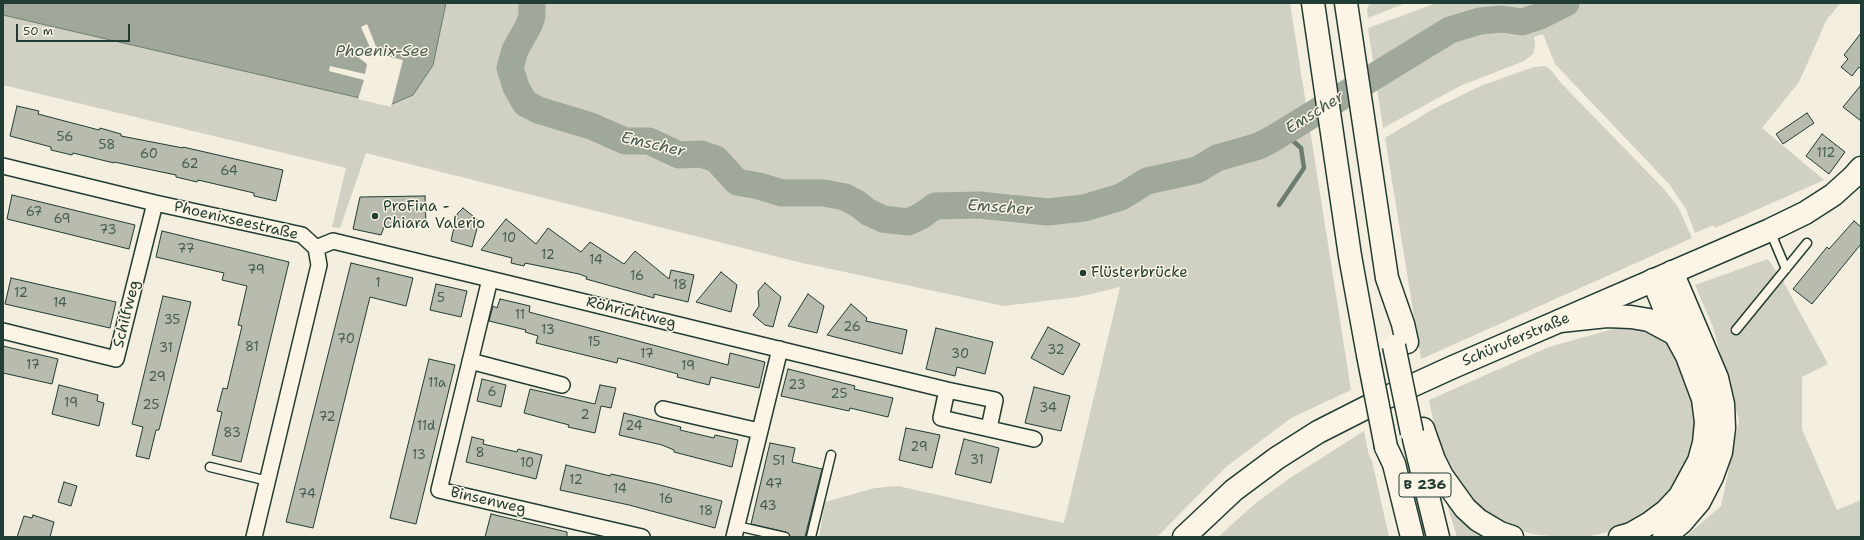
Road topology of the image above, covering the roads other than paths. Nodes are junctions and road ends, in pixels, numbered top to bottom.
1 (1313, 3) edge
2 (1346, 3) edge
3 (3, 166) edge
4 (1861, 168) edge
5 (155, 203) junction
6 (1770, 230) junction
7 (1807, 242) dead end
8 (316, 248) junction
9 (1786, 269) junction
10 (1672, 272) junction
11 (490, 279) junction
12 (1653, 280) junction
13 (1560, 321) junction
14 (1736, 330) dead end
15 (3, 331) edge
16 (1675, 334) junction
17 (780, 349) junction
18 (470, 361) junction
19 (562, 385) dead end
20 (947, 390) junction
21 (663, 409) dead end
22 (989, 428) junction
23 (1418, 431) junction
24 (760, 432) junction
25 (1034, 439) dead end
26 (1386, 447) junction
27 (831, 455) dead end
28 (210, 467) dead end
29 (268, 481) junction
30 (735, 531) edge
31 (254, 537) edge
32 (642, 537) edge
33 (785, 537) edge
34 (811, 537) edge
35 (1184, 537) edge
36 (1398, 537) edge
37 (1412, 537) edge
38 (1438, 537) edge
39 (1512, 537) edge
40 (1620, 537) edge
41 (1664, 537) edge

1 - 26 main road, B 236, bridge
2 - 23 main road
3 - 5 street, Phoenixseestraße
4 - 6 main road, Schüruferstraße
5 - 8 street, Phoenixseestraße
5 - 15 street, Schilfweg
6 - 9 lane
6 - 10 main road, Schüruferstraße
7 - 9 lane
8 - 11 street, Röhrichtweg
8 - 29 street, Phoenixseestraße
9 - 14 lane
10 - 12 main road, Schüruferstraße
10 - 41 main road
11 - 17 street, Röhrichtweg
11 - 18 street, Binsenweg
12 - 13 main road, Schüruferstraße
12 - 16 main road
13 - 16 main road
13 - 35 main road, Schüruferstraße
16 - 40 main road
17 - 20 street, Röhrichtweg
17 - 24 street
18 - 19 street
18 - 32 street, Binsenweg
20 - 22 street, Röhrichtweg
20 - 22 street
21 - 24 street
22 - 25 street
23 - 38 main road, B 236
23 - 39 main road
24 - 30 street
26 - 36 main road
26 - 37 main road, B 236
27 - 34 lane
28 - 29 lane
29 - 31 street, Phoenixseestraße
30 - 33 lane

